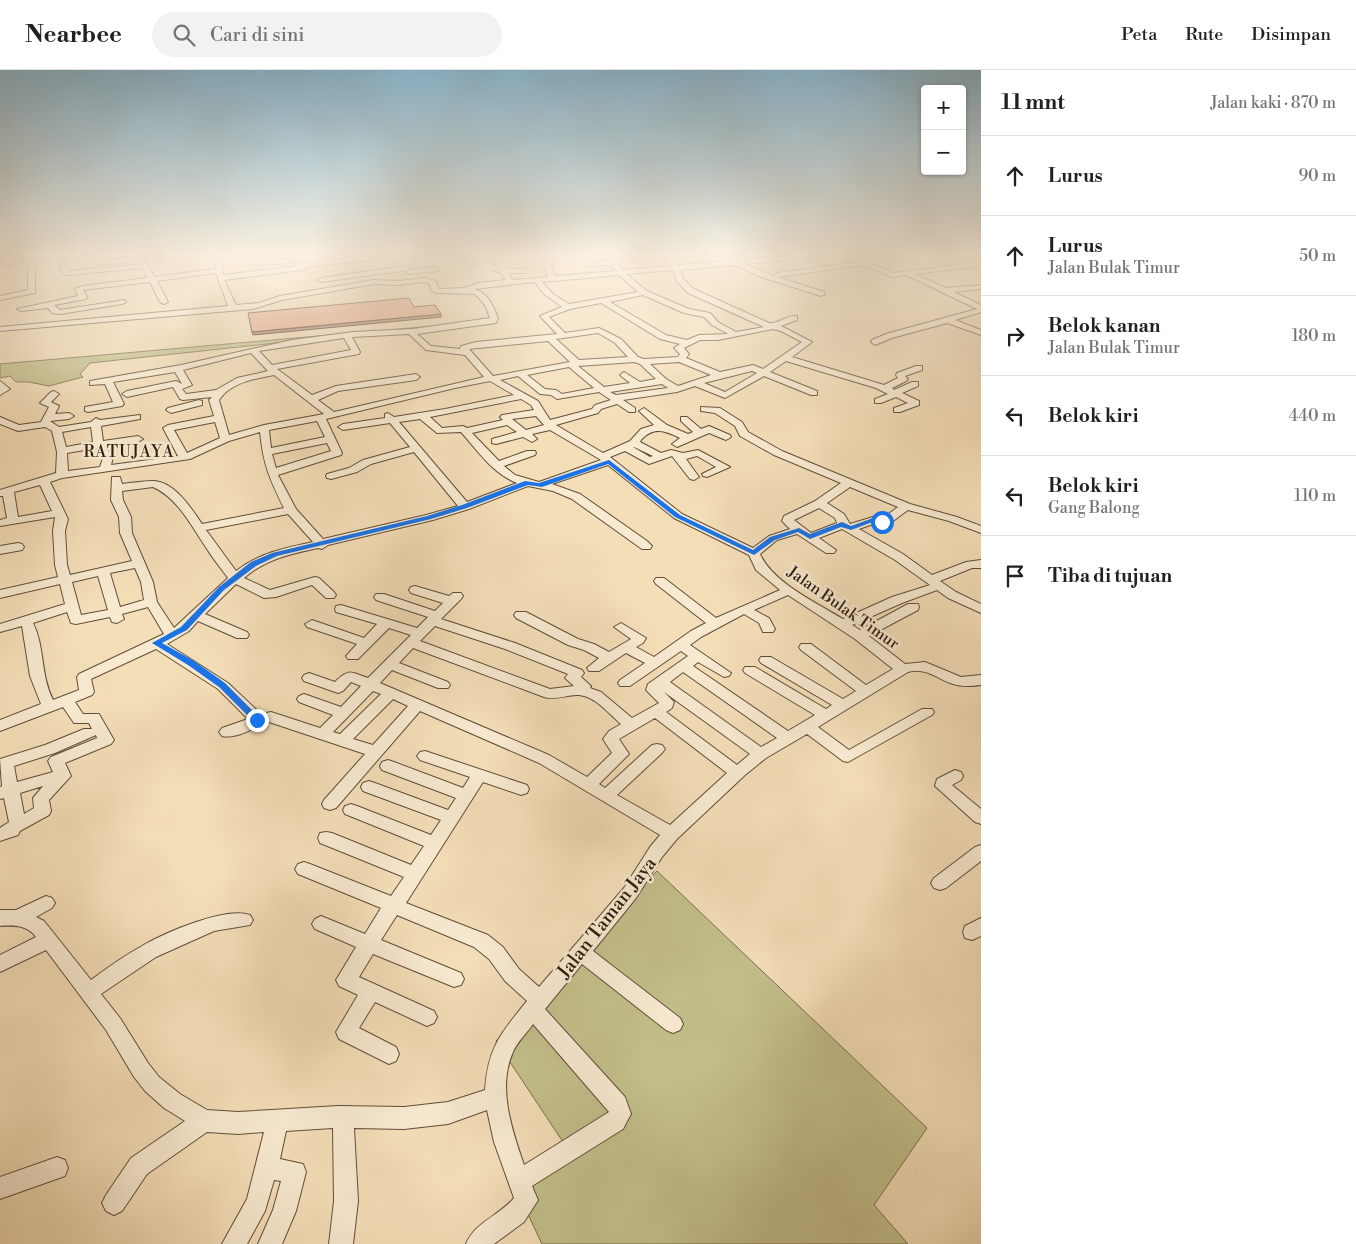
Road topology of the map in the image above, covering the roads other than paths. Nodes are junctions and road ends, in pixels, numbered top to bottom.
1 (30, 308) edge
2 (52, 308) edge
3 (104, 308) edge
4 (233, 308) joint
5 (238, 308) edge
6 (489, 308) edge
7 (566, 308) edge
8 (614, 308) edge
9 (681, 308) edge
10 (726, 308) edge
11 (21, 309) dead end
12 (981, 309) edge
13 (794, 318) dead end
14 (947, 320) junction
15 (453, 326) junction
16 (773, 327) junction
17 (0, 329) edge
18 (413, 331) junction
19 (460, 332) dead end
20 (981, 333) edge
21 (735, 335) junction
22 (347, 336) junction
23 (563, 336) junction
24 (550, 338) junction
25 (875, 342) dead end
26 (688, 343) junction
27 (253, 350) junction
28 (466, 352) junction
29 (784, 357) junction
30 (680, 359) junction
31 (639, 360) junction
32 (575, 364) junction
33 (919, 368) dead end
34 (178, 369) junction
35 (272, 370) junction
36 (763, 371) junction
37 (520, 373) junction
38 (140, 374) junction
39 (624, 374) dead end
40 (719, 374) junction
41 (490, 378) junction
42 (663, 381) junction
43 (108, 382) junction
44 (696, 383) junction
45 (0, 384) edge
46 (93, 384) dead end
47 (176, 384) dead end
48 (915, 384) dead end
49 (639, 385) junction
50 (150, 389) junction
51 (677, 389) junction
52 (884, 389) junction
53 (602, 390) junction
54 (0, 392) edge
55 (814, 393) dead end
56 (895, 393) junction
57 (54, 394) dead end
58 (127, 394) dead end
59 (524, 395) junction
60 (216, 397) junction
61 (311, 398) junction
62 (618, 400) junction
63 (878, 401) dead end
64 (436, 402) junction
65 (377, 403) junction
66 (704, 409) dead end
67 (88, 410) dead end
68 (171, 410) dead end
69 (632, 410) dead end
70 (897, 410) dead end
71 (644, 411) dead end
72 (283, 412) dead end
73 (541, 412) junction
74 (332, 415) junction
75 (69, 416) dead end
76 (423, 416) junction
77 (137, 417) dead end
78 (320, 417) junction
79 (219, 418) junction
80 (1, 421) edge
81 (48, 421) junction
82 (393, 421) junction
83 (95, 422) junction
84 (509, 422) junction
85 (290, 423) junction
86 (550, 425) junction
87 (692, 426) junction
88 (344, 427) dead end
89 (264, 428) junction
90 (666, 429) junction
91 (57, 430) junction
92 (466, 431) junction
93 (522, 433) junction
94 (726, 437) dead end
95 (138, 438) dead end
96 (688, 438) junction
97 (225, 439) junction
98 (332, 439) junction
99 (532, 439) dead end
100 (496, 441) dead end
101 (100, 445) junction
102 (305, 445) junction
103 (629, 445) junction
104 (417, 448) junction
105 (675, 448) junction
106 (61, 451) junction
107 (267, 452) junction
108 (531, 453) dead end
109 (657, 454) dead end
110 (184, 457) junction
111 (606, 459) junction
112 (316, 460) junction
113 (496, 465) junction
114 (110, 470) junction
115 (272, 473) junction
116 (707, 474) dead end
117 (61, 475) junction
118 (331, 476) dead end
119 (694, 477) dead end
120 (43, 479) junction
121 (527, 483) junction
122 (848, 483) junction
123 (540, 486) junction
124 (117, 488) junction
125 (4, 492) edge
126 (819, 503) junction
127 (269, 505) dead end
128 (906, 506) junction
129 (289, 507) junction
130 (464, 507) junction
131 (58, 513) junction
132 (13, 520) junction
133 (0, 523) edge
134 (847, 526) junction
135 (200, 528) junction
136 (799, 530) junction
137 (981, 530) edge
138 (810, 537) junction
139 (322, 545) junction
140 (646, 546) dead end
141 (18, 547) dead end
142 (0, 550) edge
143 (830, 550) dead end
144 (754, 553) junction
145 (139, 563) junction
146 (981, 564) edge
147 (103, 572) junction
148 (235, 578) junction
149 (64, 580) junction
150 (660, 581) dead end
151 (934, 583) junction
152 (415, 590) dead end
153 (788, 591) junction
154 (0, 594) edge
155 (330, 595) dead end
156 (380, 597) dead end
157 (151, 602) junction
158 (73, 606) junction
159 (913, 607) dead end
160 (341, 609) dead end
161 (744, 609) junction
162 (981, 609) edge
163 (520, 615) dead end
164 (116, 616) junction
165 (198, 616) junction
166 (435, 618) junction
167 (26, 621) junction
168 (386, 623) junction
169 (312, 624) dead end
170 (715, 624) junction
171 (840, 625) junction
172 (621, 627) dead end
173 (0, 628) edge
174 (768, 629) dead end
175 (242, 635) dead end
176 (172, 636) junction
177 (860, 636) junction
178 (416, 638) junction
179 (156, 643) junction
180 (366, 643) junction
181 (681, 645) junction
182 (626, 647) junction
183 (806, 647) dead end
184 (353, 656) dead end
185 (698, 656) junction
186 (609, 658) junction
187 (766, 660) dead end
188 (655, 663) junction
189 (390, 664) junction
190 (684, 666) junction
191 (594, 668) dead end
192 (903, 669) junction
193 (750, 670) dead end
194 (724, 673) dead end
195 (309, 678) dead end
196 (981, 680) edge
197 (660, 682) junction
198 (625, 683) dead end
199 (370, 684) junction
200 (443, 685) dead end
201 (580, 690) junction
202 (391, 692) junction
203 (867, 692) junction
204 (304, 699) dead end
205 (66, 701) junction
206 (418, 704) junction
207 (843, 704) junction
208 (50, 707) junction
209 (656, 712) junction
210 (927, 712) dead end
211 (342, 713) junction
212 (827, 716) junction
213 (271, 717) dead end
214 (630, 724) junction
215 (0, 726) edge
216 (808, 727) junction
217 (227, 732) dead end
218 (90, 733) dead end
219 (323, 734) junction
220 (346, 738) dead end
221 (788, 738) junction
222 (657, 749) dead end
223 (376, 752) junction
224 (761, 754) junction
225 (425, 756) dead end
226 (3, 764) edge
227 (388, 766) dead end
228 (737, 772) junction
229 (480, 774) junction
230 (955, 776) dead end
231 (54, 777) dead end
232 (588, 785) junction
233 (369, 786) dead end
234 (522, 789) dead end
235 (5, 792) edge
236 (466, 796) junction
237 (606, 796) junction
238 (330, 804) dead end
239 (351, 810) dead end
240 (452, 818) junction
241 (981, 818) edge
242 (16, 826) junction
243 (671, 834) junction
244 (0, 835) edge
245 (326, 838) dead end
246 (435, 843) junction
247 (981, 852) edge
248 (304, 870) dead end
249 (415, 874) junction
250 (940, 883) dead end
251 (46, 903) dead end
252 (394, 906) junction
253 (5, 917) edge
254 (244, 920) dead end
255 (321, 924) dead end
256 (49, 940) junction
257 (370, 942) junction
258 (581, 952) junction
259 (0, 964) edge
260 (454, 978) dead end
261 (371, 991) junction
262 (88, 992) junction
263 (536, 1005) junction
264 (427, 1017) dead end
265 (673, 1024) dead end
266 (389, 1054) dead end
267 (495, 1097) junction
268 (343, 1117) junction
269 (204, 1121) junction
270 (278, 1121) junction
271 (57, 1168) dead end
272 (266, 1168) junction
273 (519, 1181) junction
274 (0, 1188) edge
275 (114, 1204) dead end
276 (234, 1244) edge
277 (270, 1244) edge
278 (341, 1244) edge
279 (478, 1244) edge

1 - 11 street
2 - 3 street
4 - 5 street
4 - 17 street
6 - 15 street
7 - 23 street
8 - 26 street
9 - 21 street
10 - 16 street
12 - 14 street
13 - 16 street
14 - 20 street
14 - 25 street
15 - 18 street
15 - 19 street
16 - 21 street
16 - 29 street
18 - 22 street
18 - 28 street
21 - 26 street
22 - 27 street
22 - 35 street
23 - 24 street
23 - 31 street
24 - 28 street
24 - 32 street
26 - 30 street
27 - 34 street
27 - 35 street
28 - 41 street
29 - 36 street
29 - 52 street
30 - 31 street
30 - 40 street
31 - 32 street
31 - 42 street
32 - 37 street
32 - 53 street
33 - 52 street
34 - 38 street
34 - 60 street
35 - 60 street
35 - 61 street
36 - 40 street
36 - 44 street
36 - 55 street
37 - 41 street
37 - 53 street
38 - 43 street
38 - 50 street
39 - 49 street
40 - 44 street
41 - 59 street
41 - 64 street
42 - 49 street
42 - 51 street
43 - 46 street
43 - 67 street
44 - 51 street
45 - 54 street
47 - 50 street
48 - 56 street
49 - 53 street
50 - 58 street
51 - 62 street
52 - 56 street
53 - 62 street
56 - 63 street
56 - 70 street
57 - 81 street
59 - 64 street
59 - 73 street
60 - 68 street
60 - 79 street
61 - 64 street
61 - 74 street
62 - 69 street
62 - 86 street
64 - 65 street
64 - 76 street
65 - 74 street
65 - 82 street
66 - 122 street
71 - 90 street
72 - 85 street
73 - 84 street
73 - 86 street
74 - 78 street
75 - 81 street
76 - 82 street
76 - 92 street
77 - 83 street
78 - 85 street
78 - 98 street
79 - 97 street
79 - 110 street
80 - 81 street
81 - 91 street
82 - 88 street
82 - 104 street
83 - 91 street
83 - 101 street
84 - 92 street
84 - 93 street
85 - 89 street
86 - 93 street
86 - 111 street
87 - 90 street
87 - 94 street
87 - 96 street
89 - 97 street
89 - 107 street
90 - 96 street
90 - 103 street
91 - 106 street
92 - 113 street
93 - 99 street
93 - 100 street
95 - 101 street
96 - 105 street
97 - 110 street
98 - 102 street
98 - 112 street
101 - 106 street
101 - 114 street
102 - 107 street
102 - 112 street
103 - 105 street
103 - 109 street
103 - 111 street
104 - 118 street
104 - 130 street
105 - 116 street
105 - 119 street
106 - 117 street
107 - 115 street
108 - 113 street
110 - 114 street
111 - 123 street
111 - 144 street
112 - 115 street
113 - 121 street
114 - 117 street
114 - 124 street
115 - 129 street
117 - 120 street
120 - 125 street
120 - 131 street
121 - 123 street
121 - 130 street
122 - 126 street
122 - 128 street
123 - 140 street
124 - 135 street
124 - 145 street
125 - 132 street
126 - 134 street
126 - 136 street
127 - 129 street
128 - 134 street
128 - 137 street
129 - 135 street
129 - 139 street
130 - 139 street
131 - 132 street
131 - 149 street
132 - 133 street
134 - 138 street
134 - 151 street
135 - 148 street
136 - 138 street
136 - 144 street
138 - 143 street
139 - 148 street
141 - 142 street
144 - 153 street, Jalan Bulak Timur
145 - 147 street
145 - 157 street
146 - 151 street
147 - 149 street
147 - 164 street
148 - 155 street
148 - 165 street
149 - 154 street
149 - 158 street
150 - 170 street
151 - 162 street
151 - 171 street
152 - 166 street
153 - 161 street
153 - 171 street, Jalan Bulak Timur
156 - 166 street
157 - 164 street
157 - 176 street
158 - 164 street
158 - 167 street
159 - 177 street
160 - 168 street
161 - 170 street
161 - 174 street
163 - 186 street
165 - 175 street
165 - 176 street
166 - 178 street
166 - 201 street
167 - 173 street
167 - 208 street
168 - 178 street
168 - 180 street
169 - 180 street
170 - 181 street
171 - 177 street, Jalan Bulak Timur
172 - 182 street
176 - 179 street
177 - 192 street, Jalan Bulak Timur
178 - 189 street
178 - 201 street
179 - 205 street
179 - 217 street
180 - 184 street
181 - 185 street
181 - 188 street
182 - 186 street
182 - 188 street
183 - 203 street
185 - 190 street
185 - 194 street
186 - 191 street
187 - 207 street
188 - 198 street
189 - 199 street
189 - 200 street
190 - 197 street
190 - 221 street
192 - 196 street, Jalan Bulak Timur
192 - 203 street, Jalan Taman Jaya
193 - 212 street
195 - 199 street
197 - 209 street
197 - 224 street
199 - 202 street
199 - 211 street
201 - 214 street
202 - 206 street
202 - 220 street
203 - 207 street, Jalan Taman Jaya
204 - 211 street
205 - 208 street
205 - 242 street
206 - 223 street
206 - 232 street
207 - 212 street, Jalan Taman Jaya
208 - 215 street
209 - 214 street
209 - 228 street
210 - 216 street
211 - 219 street
212 - 216 street, Jalan Taman Jaya
213 - 219 street
214 - 232 street
216 - 221 street, Jalan Taman Jaya
218 - 226 street
219 - 223 street
221 - 224 street, Jalan Taman Jaya
222 - 237 street
223 - 238 street
224 - 228 street, Jalan Taman Jaya
225 - 229 street
226 - 235 street
227 - 236 street
228 - 243 street, Jalan Taman Jaya
229 - 234 street
229 - 236 street
230 - 241 street
231 - 235 street
232 - 237 street
233 - 240 street
235 - 242 street
236 - 240 street
237 - 243 street
239 - 246 street
240 - 246 street
242 - 244 street
243 - 258 street, Jalan Taman Jaya
245 - 249 street
246 - 249 street
247 - 250 street
248 - 252 street
249 - 252 street
251 - 253 street
252 - 257 street
252 - 263 street
253 - 256 street
254 - 262 street
255 - 257 street
256 - 259 street
256 - 262 street
257 - 260 street
257 - 261 street
258 - 263 street, Jalan Taman Jaya
258 - 265 street
261 - 264 street
261 - 266 street
262 - 269 street
263 - 267 street, Jalan Taman Jaya
263 - 273 street
267 - 268 street
267 - 273 street, Jalan Taman Jaya
268 - 270 street
268 - 278 street
269 - 270 street
269 - 275 street
270 - 272 street
271 - 274 street
272 - 276 street
272 - 277 street
273 - 279 street, Jalan Taman Jaya

